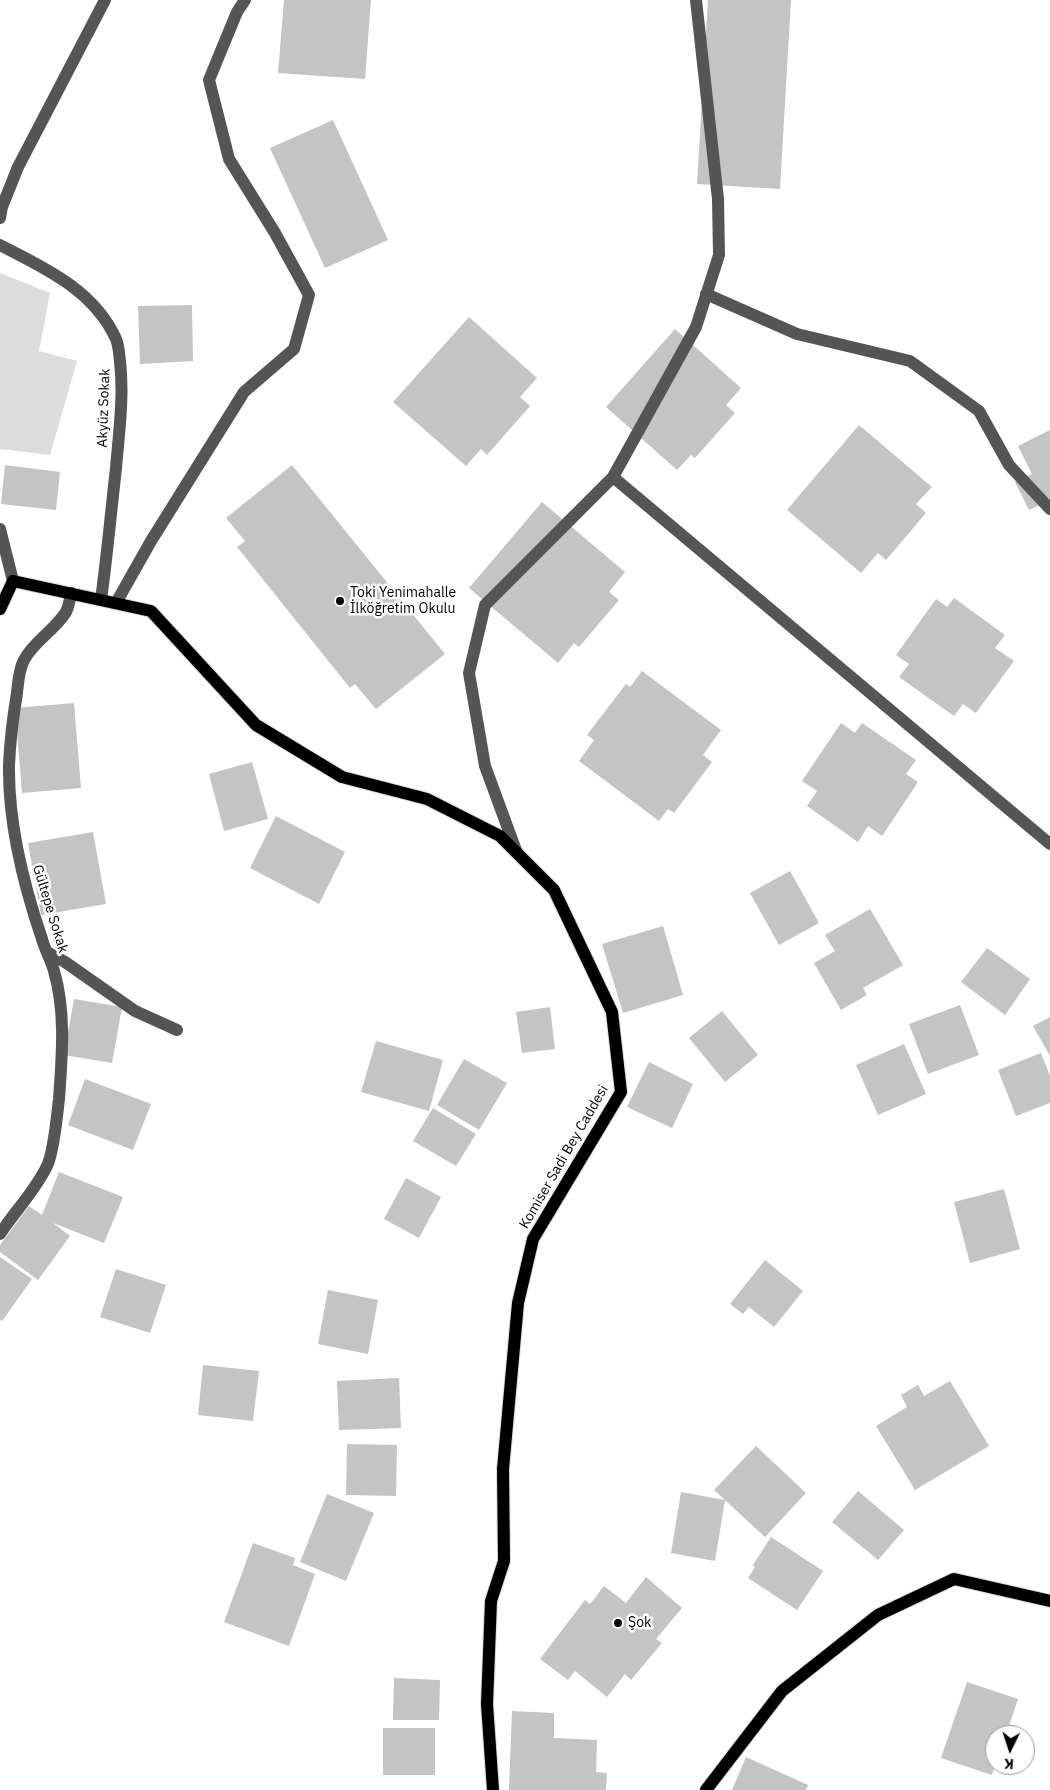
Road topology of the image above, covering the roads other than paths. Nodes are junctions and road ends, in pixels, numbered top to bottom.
1 (105, 0) edge
2 (245, 0) edge
3 (696, 0) edge
4 (0, 218) edge
5 (0, 246) edge
6 (706, 294) junction
7 (613, 477) junction
8 (1050, 509) edge
9 (0, 529) edge
10 (13, 581) junction
11 (71, 594) junction
12 (101, 600) junction
13 (116, 603) junction
14 (0, 609) edge
15 (1050, 844) edge
16 (517, 853) junction
17 (47, 952) junction
18 (177, 1030) dead end
19 (0, 1234) edge
20 (1050, 1601) edge
21 (493, 1790) edge
22 (706, 1790) edge

1 - 4 street
2 - 13 street
3 - 6 street
5 - 12 street, Akyüz Sokak
6 - 7 street
6 - 8 street
7 - 15 street
7 - 16 street
9 - 10 street
10 - 11 main road, Komiser Sadi Bey Caddesi
10 - 14 main road
11 - 12 main road, Komiser Sadi Bey Caddesi
11 - 17 street, Gültepe Sokak
12 - 13 main road, Komiser Sadi Bey Caddesi
13 - 16 main road, Komiser Sadi Bey Caddesi
16 - 21 main road, Komiser Sadi Bey Caddesi
17 - 18 street
17 - 19 street, Gültepe Sokak
20 - 22 main road

